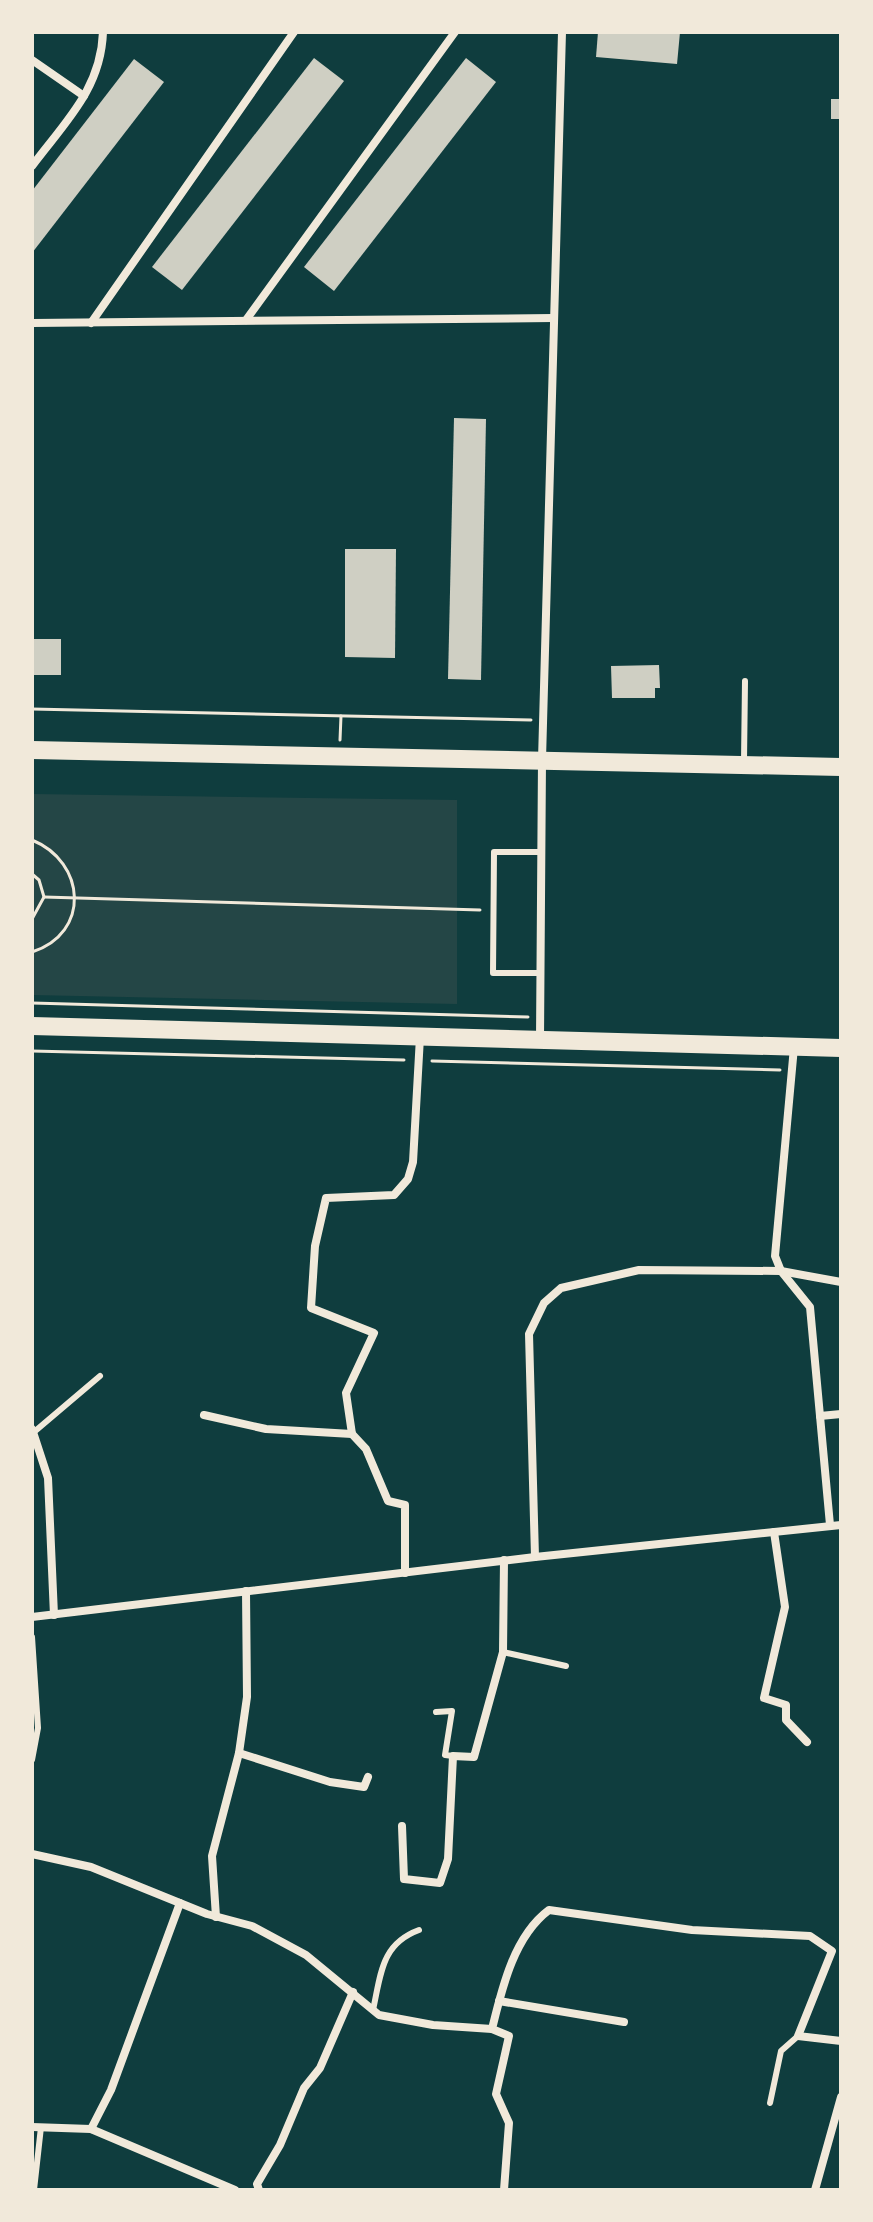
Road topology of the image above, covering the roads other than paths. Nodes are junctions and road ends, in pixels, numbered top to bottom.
1 (103, 32) edge
2 (294, 32) edge
3 (455, 32) edge
4 (562, 32) edge
5 (32, 60) edge
6 (84, 96) junction
7 (32, 166) edge
8 (553, 318) junction
9 (246, 320) junction
10 (32, 323) edge
11 (91, 323) junction
12 (745, 681) dead end
13 (32, 750) edge
14 (542, 760) junction
15 (744, 764) junction
16 (841, 767) edge
17 (541, 852) junction
18 (541, 973) junction
19 (32, 1026) edge
20 (420, 1036) junction
21 (540, 1040) junction
22 (795, 1046) junction
23 (841, 1048) edge
24 (781, 1271) junction
25 (841, 1282) edge
26 (100, 1376) dead end
27 (841, 1414) edge
28 (204, 1415) dead end
29 (820, 1416) junction
30 (33, 1431) edge
31 (352, 1434) junction
32 (830, 1525) junction
33 (841, 1525) edge
34 (774, 1532) junction
35 (535, 1557) junction
36 (504, 1560) junction
37 (405, 1573) junction
38 (246, 1591) junction
39 (54, 1615) junction
40 (32, 1617) edge
41 (32, 1637) edge
42 (503, 1652) junction
43 (566, 1666) dead end
44 (436, 1712) dead end
45 (807, 1742) dead end
46 (239, 1753) junction
47 (453, 1756) junction
48 (32, 1760) edge
49 (368, 1777) dead end
50 (402, 1826) dead end
51 (32, 1854) edge
52 (180, 1903) junction
53 (216, 1917) junction
54 (419, 1930) dead end
55 (353, 1992) junction
56 (499, 2001) junction
57 (373, 2010) junction
58 (624, 2022) dead end
59 (492, 2029) junction
60 (798, 2036) junction
61 (841, 2041) edge
62 (841, 2097) edge
63 (770, 2103) dead end
64 (37, 2127) edge
65 (91, 2129) junction
66 (34, 2190) edge
67 (235, 2190) edge
68 (259, 2190) edge
69 (504, 2190) edge
70 (815, 2190) edge

1 - 6 street
2 - 11 street
3 - 9 street
4 - 8 street
5 - 6 street
6 - 7 street
8 - 9 street
8 - 14 street
9 - 11 street
10 - 11 street
12 - 15 lane
13 - 14 main road
14 - 15 main road
14 - 17 street
15 - 16 main road
17 - 18 street
17 - 18 lane
18 - 21 street
19 - 20 main road
20 - 21 main road
20 - 31 street
21 - 22 main road
22 - 23 main road
22 - 24 street
24 - 25 street
24 - 29 street
24 - 35 street
26 - 30 lane
27 - 29 street
28 - 31 street
29 - 32 street
30 - 39 street
31 - 37 street
32 - 33 street
32 - 34 street
34 - 35 street
34 - 45 street
35 - 36 street
36 - 37 street
36 - 42 street
37 - 38 street
38 - 39 street
38 - 46 street
39 - 40 street
41 - 48 lane
42 - 43 lane
42 - 47 street
44 - 47 lane
46 - 49 street
46 - 53 street
47 - 50 street
51 - 52 street
52 - 53 street
52 - 65 street
53 - 55 street
54 - 57 lane
55 - 57 street
55 - 68 street
56 - 58 street
56 - 59 street
56 - 60 street
57 - 59 street
59 - 69 street
60 - 61 street
60 - 63 lane
62 - 70 street
64 - 65 street
64 - 66 lane
65 - 67 street

